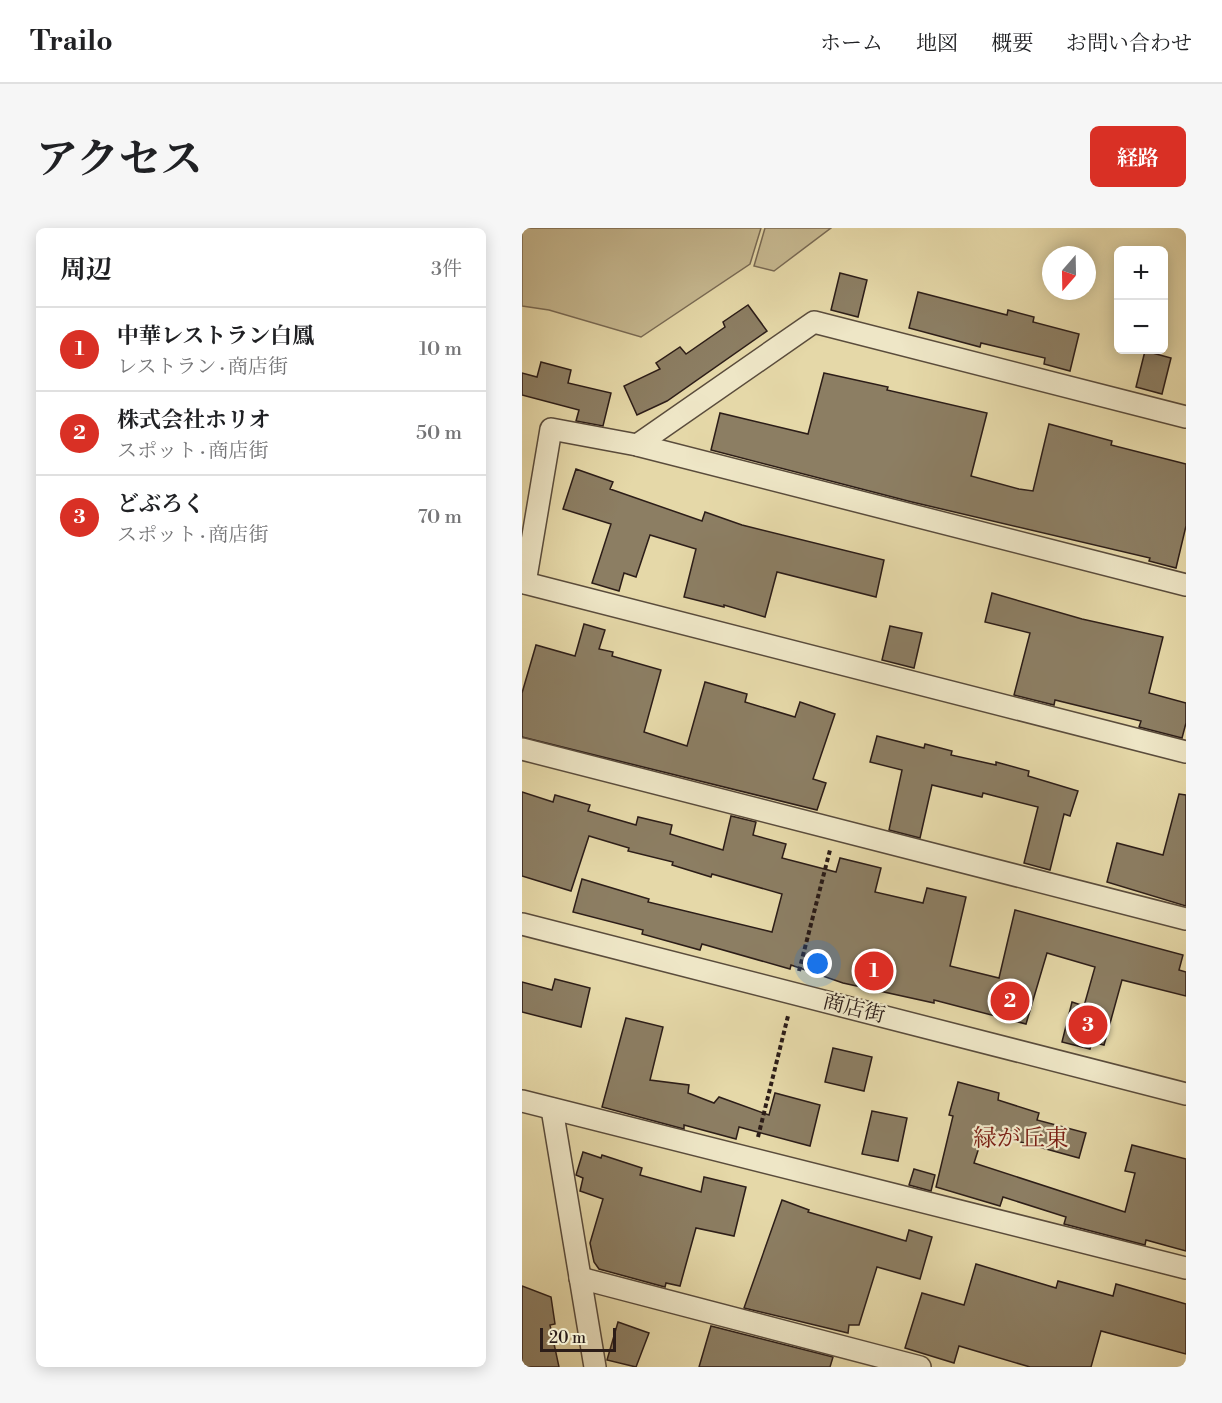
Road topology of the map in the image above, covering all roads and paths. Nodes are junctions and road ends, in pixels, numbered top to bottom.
1 (1186, 417) edge
2 (637, 445) junction
3 (524, 582) edge
4 (1186, 585) edge
5 (522, 748) edge
6 (1186, 752) edge
7 (835, 830) junction
8 (1186, 919) edge
9 (522, 924) edge
10 (793, 994) junction
11 (1186, 1094) edge
12 (522, 1101) edge
13 (552, 1109) junction
14 (752, 1158) junction
15 (1186, 1268) edge
16 (580, 1278) junction
17 (595, 1367) edge
18 (920, 1367) edge

1 - 2 street
2 - 3 street
2 - 4 street
3 - 6 street
5 - 7 street
7 - 8 street
7 - 10 path
9 - 10 street, 商店街
10 - 11 street, 商店街
10 - 14 path
12 - 13 street
13 - 14 street
13 - 16 street
14 - 15 street
16 - 17 street
16 - 18 street

